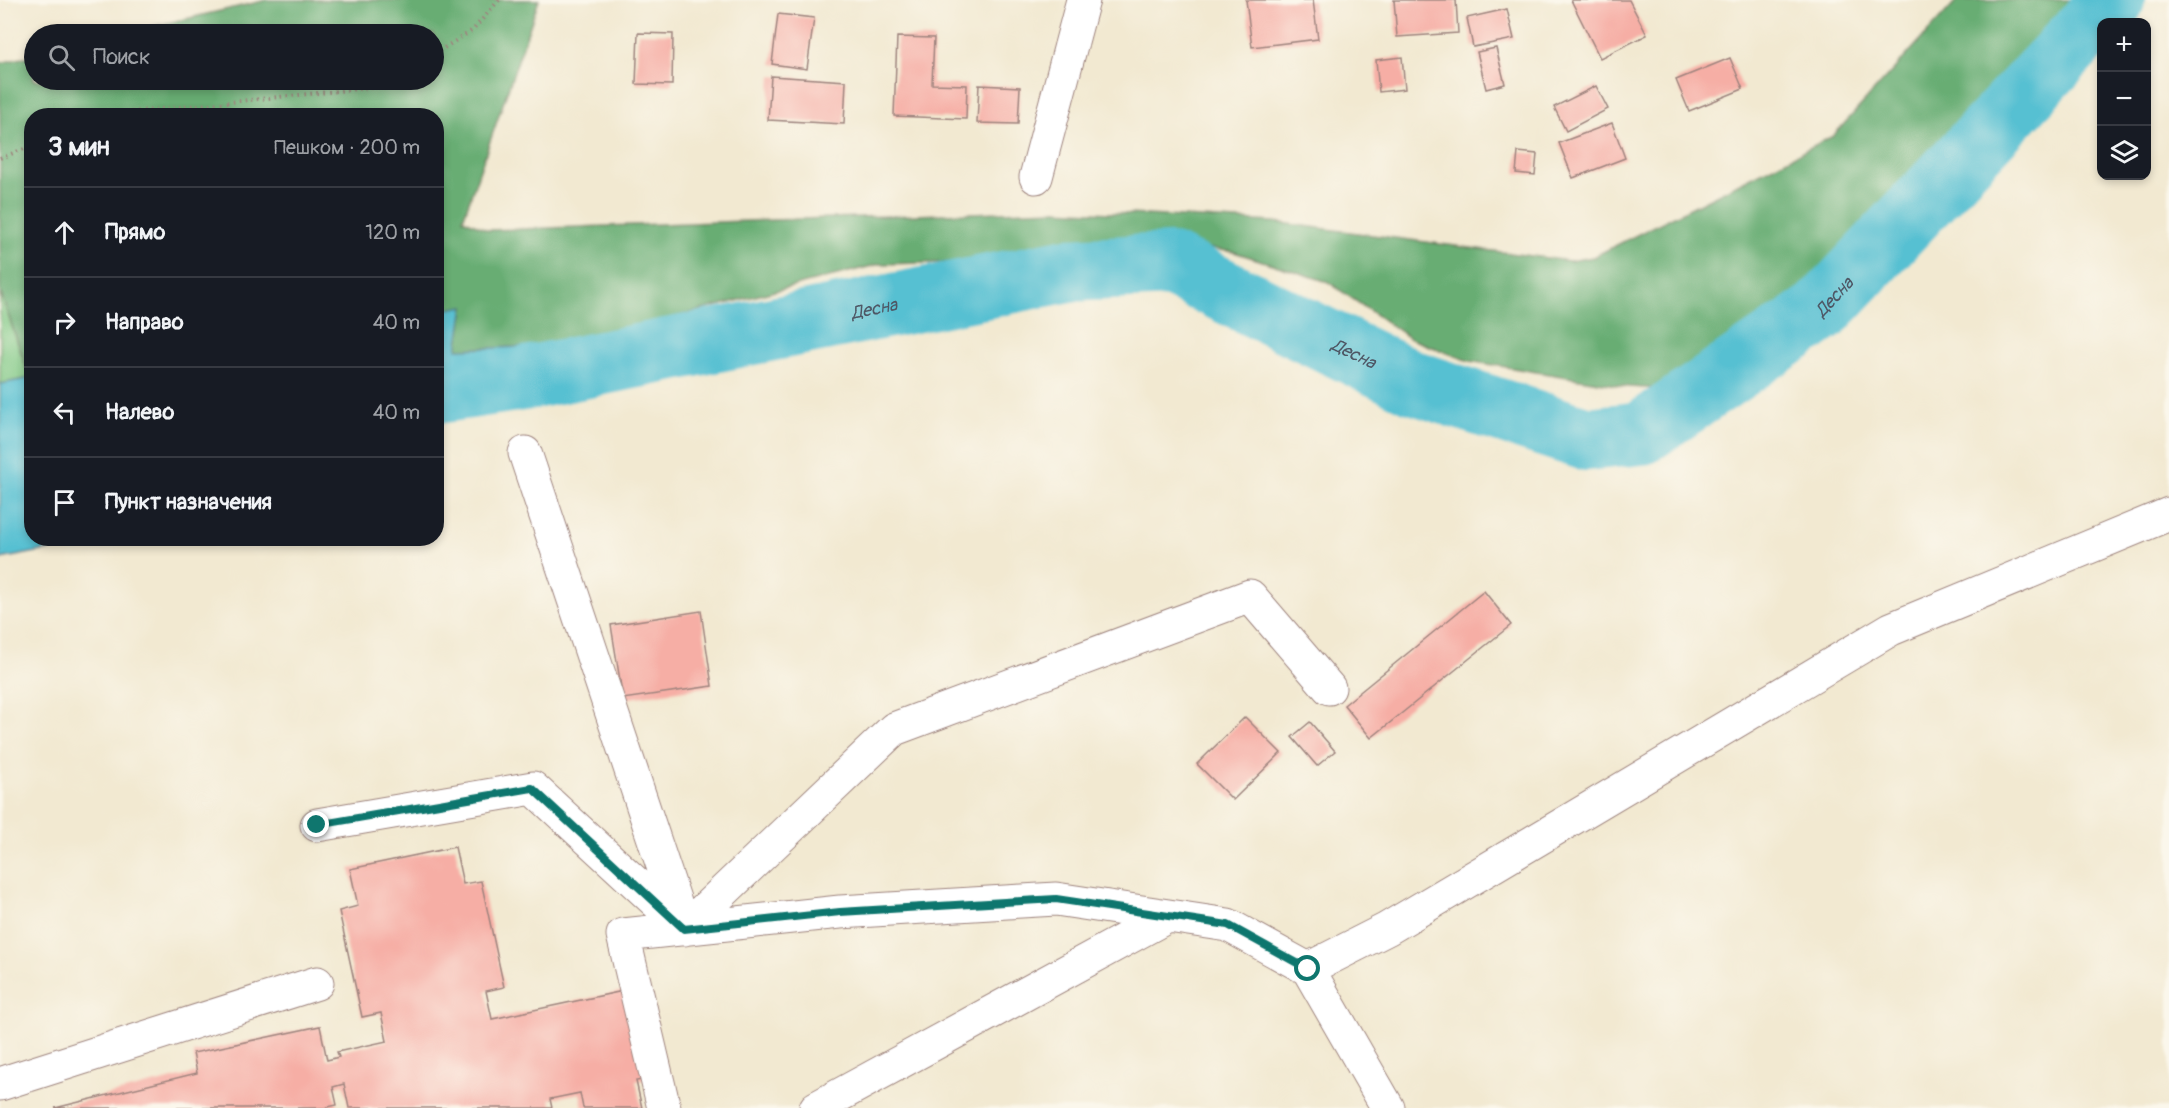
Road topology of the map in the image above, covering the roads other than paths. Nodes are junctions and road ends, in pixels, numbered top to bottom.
1 (1083, 0) edge
2 (1036, 177) dead end
3 (525, 453) dead end
4 (2169, 514) edge
5 (1329, 688) dead end
6 (317, 825) dead end
7 (1168, 916) junction
8 (684, 929) junction
9 (1308, 969) junction
10 (317, 983) dead end
11 (0, 1084) edge
12 (664, 1108) edge
13 (816, 1108) edge
14 (1388, 1108) edge

1 - 2 street
3 - 8 street
4 - 9 street
5 - 8 street
6 - 8 street
7 - 8 street
7 - 9 street
7 - 13 street
8 - 12 street
9 - 14 street
10 - 11 street

